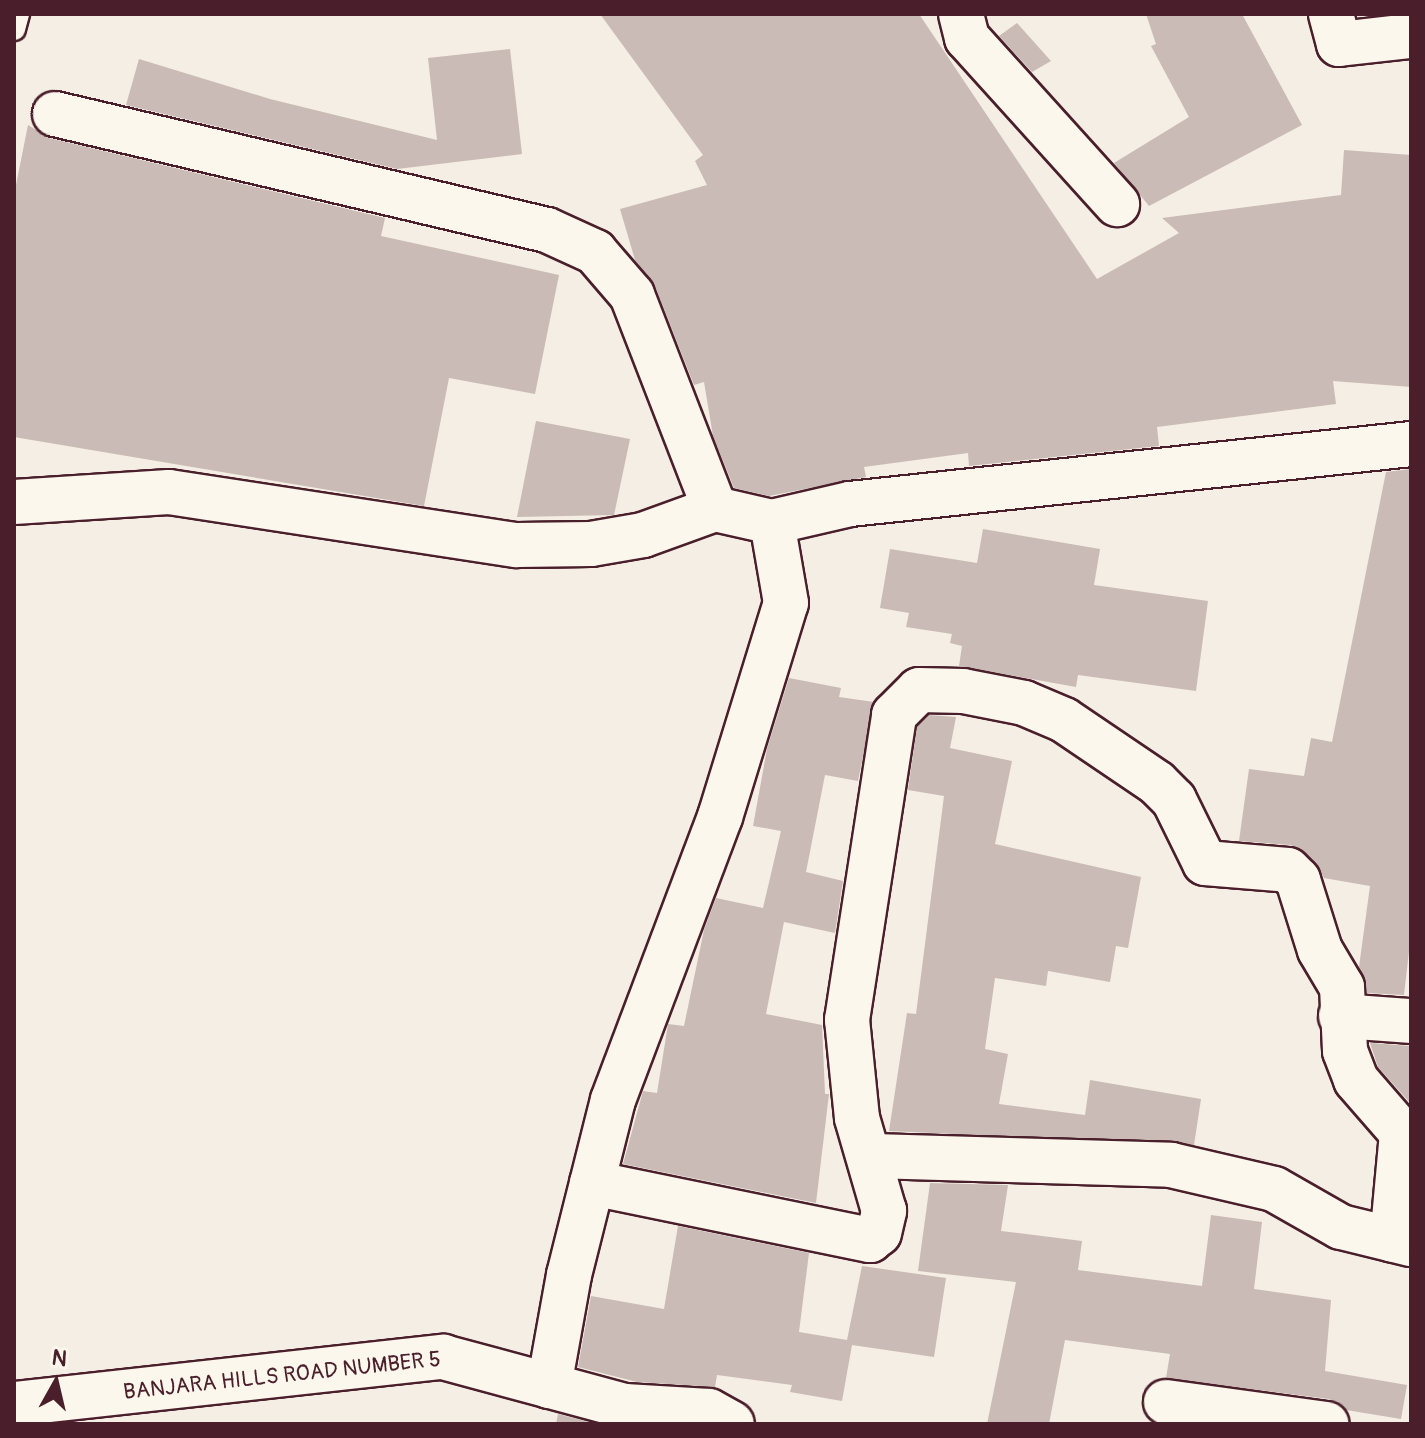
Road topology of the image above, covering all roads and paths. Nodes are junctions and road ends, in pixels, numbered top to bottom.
1 (18, 14) edge
2 (961, 14) edge
3 (1331, 14) edge
4 (1411, 27) edge
5 (14, 29) edge
6 (55, 114) dead end
7 (1117, 204) dead end
8 (1411, 444) edge
9 (14, 502) edge
10 (715, 509) junction
11 (772, 522) junction
12 (1341, 1016) junction
13 (1411, 1021) edge
14 (873, 1156) junction
15 (592, 1183) junction
16 (1402, 1242) edge
17 (549, 1386) junction
18 (1166, 1402) dead end
19 (14, 1404) edge
20 (624, 1415) edge
21 (732, 1424) edge
22 (1326, 1424) edge

1 - 5 lane
2 - 7 street
3 - 4 street
6 - 10 street
8 - 11 street
9 - 10 street
10 - 11 street
11 - 15 street
12 - 13 street
12 - 14 street
12 - 16 street
14 - 15 street
14 - 16 street
15 - 17 street
17 - 19 street, BANJARA HILLS ROAD NUMBER 5
17 - 20 street, BANJARA HILLS ROAD NUMBER 5
18 - 22 street
20 - 21 street, BANJARA HILLS ROAD NUMBER 5

